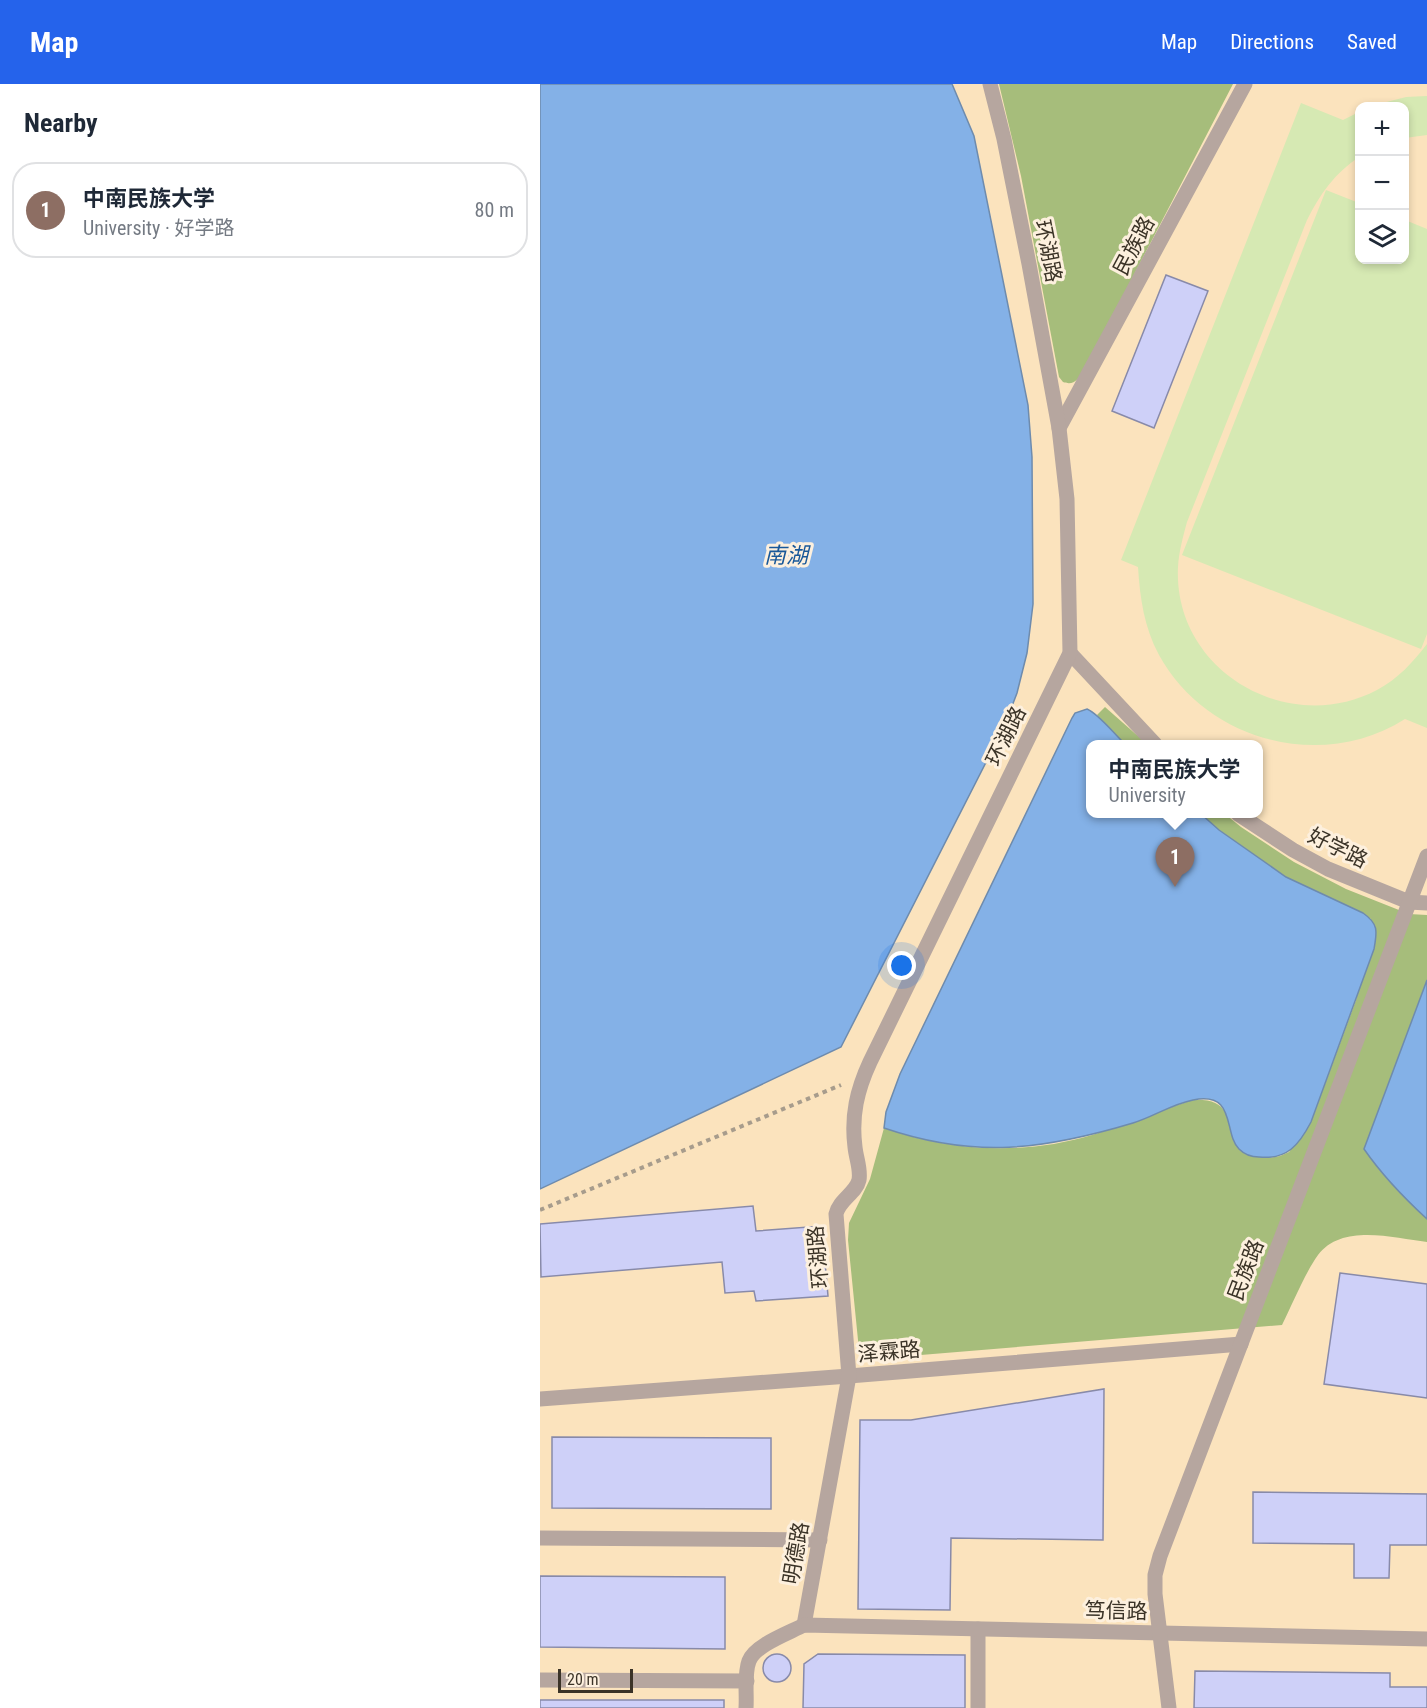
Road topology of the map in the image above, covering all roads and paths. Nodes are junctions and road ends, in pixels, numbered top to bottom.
1 (990, 84) edge
2 (1245, 84) edge
3 (1059, 428) junction
4 (1070, 653) junction
5 (1151, 740) edge
6 (1245, 818) edge
7 (1427, 856) edge
8 (1422, 882) edge
9 (1408, 903) junction
10 (1427, 903) edge
11 (860, 1085) junction
12 (540, 1210) edge
13 (1241, 1344) junction
14 (849, 1376) junction
15 (540, 1399) edge
16 (540, 1538) edge
17 (820, 1540) junction
18 (804, 1625) junction
19 (978, 1629) junction
20 (1160, 1634) junction
21 (1427, 1639) edge
22 (540, 1680) edge
23 (747, 1681) junction
24 (746, 1708) edge
25 (978, 1708) edge
26 (1169, 1708) edge

1 - 3 street, 环湖路
2 - 3 street, 民族路
3 - 4 street, 环湖路
4 - 5 street
4 - 11 street, 环湖路
6 - 9 street, 好学路
7 - 8 street, 民族路
8 - 9 street, 民族路
9 - 10 street, 好学路
9 - 13 street, 民族路
11 - 12 path
11 - 14 street, 环湖路
13 - 14 street, 泽霖路
13 - 20 street, 民族路
14 - 15 street, 泽霖路
14 - 17 street, 明德路
16 - 17 street
17 - 18 street, 明德路
18 - 19 street, 笃信路
18 - 23 street
19 - 20 street, 笃信路
19 - 25 street
20 - 21 street, 笃信路
20 - 26 street, 民族路
22 - 23 street
23 - 24 street

